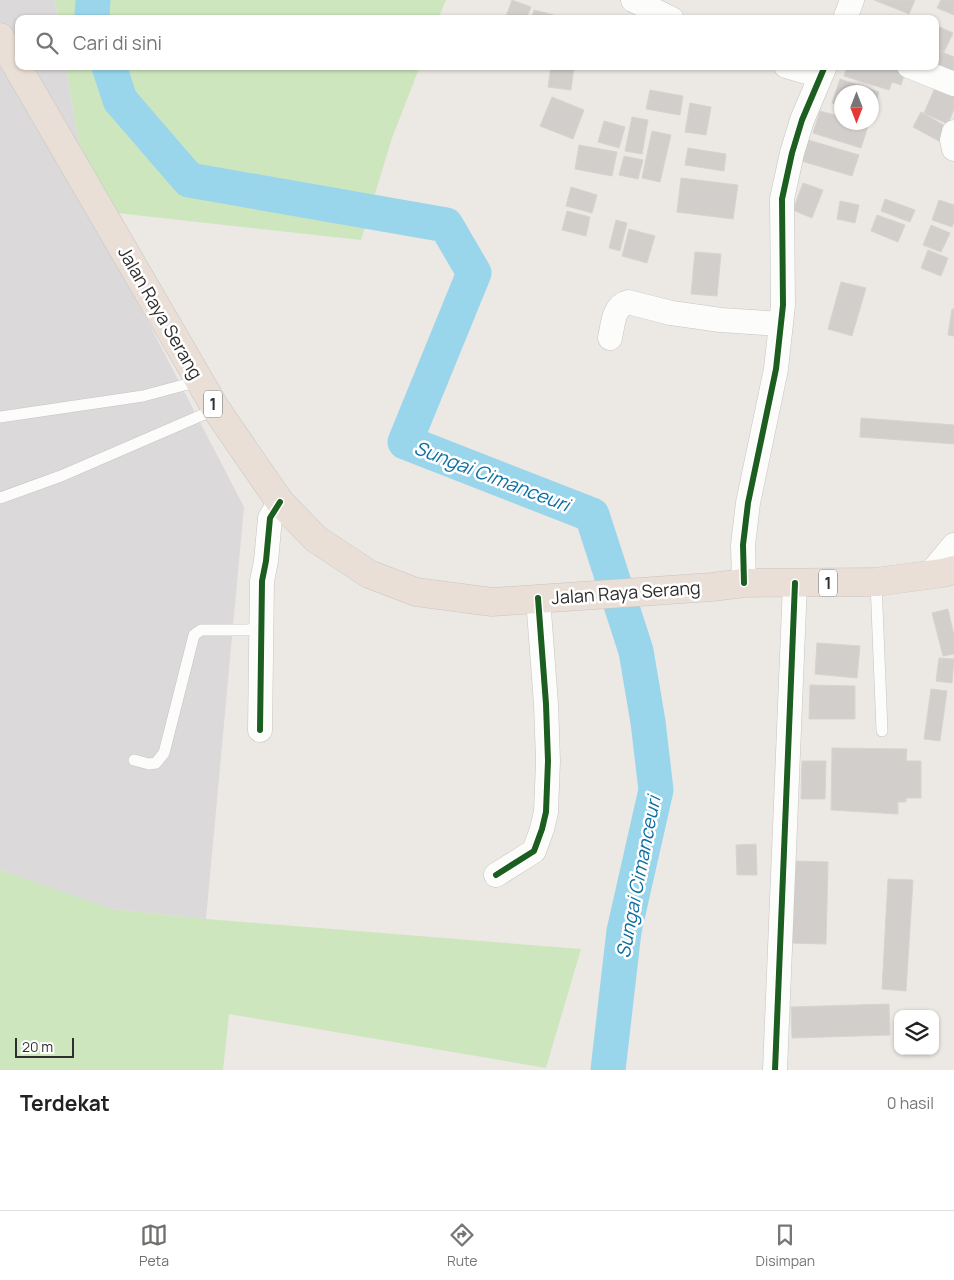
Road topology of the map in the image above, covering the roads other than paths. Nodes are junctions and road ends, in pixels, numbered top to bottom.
1 (633, 0) edge
2 (852, 0) edge
3 (664, 15) edge
4 (846, 15) edge
5 (0, 37) edge
6 (15, 63) edge
7 (19, 70) edge
8 (919, 70) edge
9 (823, 71) edge
10 (954, 84) edge
11 (954, 132) edge
12 (954, 149) edge
13 (781, 324) junction
14 (610, 338) dead end
15 (199, 381) junction
16 (216, 409) junction
17 (0, 417) edge
18 (0, 498) edge
19 (280, 502) junction
20 (954, 545) edge
21 (945, 573) edge
22 (876, 582) junction
23 (744, 583) junction
24 (795, 583) junction
25 (546, 598) junction
26 (261, 628) junction
27 (260, 730) dead end
28 (882, 731) dead end
29 (134, 760) dead end
30 (496, 875) dead end
31 (775, 1070) edge

1 - 3 street
2 - 4 street
5 - 6 highway, Jalan Raya Serang / 1
7 - 15 highway, Jalan Raya Serang / 1
8 - 10 street
9 - 13 street
11 - 12 street
13 - 14 street
13 - 23 street
15 - 16 highway, Jalan Raya Serang / 1
15 - 17 lane
16 - 18 lane
16 - 19 highway, Jalan Raya Serang / 1
19 - 25 highway, Jalan Raya Serang / 1
19 - 26 street
20 - 21 street
21 - 22 highway, Jalan Raya Serang / 1
22 - 24 highway, Jalan Raya Serang / 1
22 - 28 lane
23 - 24 highway, Jalan Raya Serang / 1
23 - 25 highway, Jalan Raya Serang / 1
24 - 31 street
25 - 30 street
26 - 27 street
26 - 29 lane

